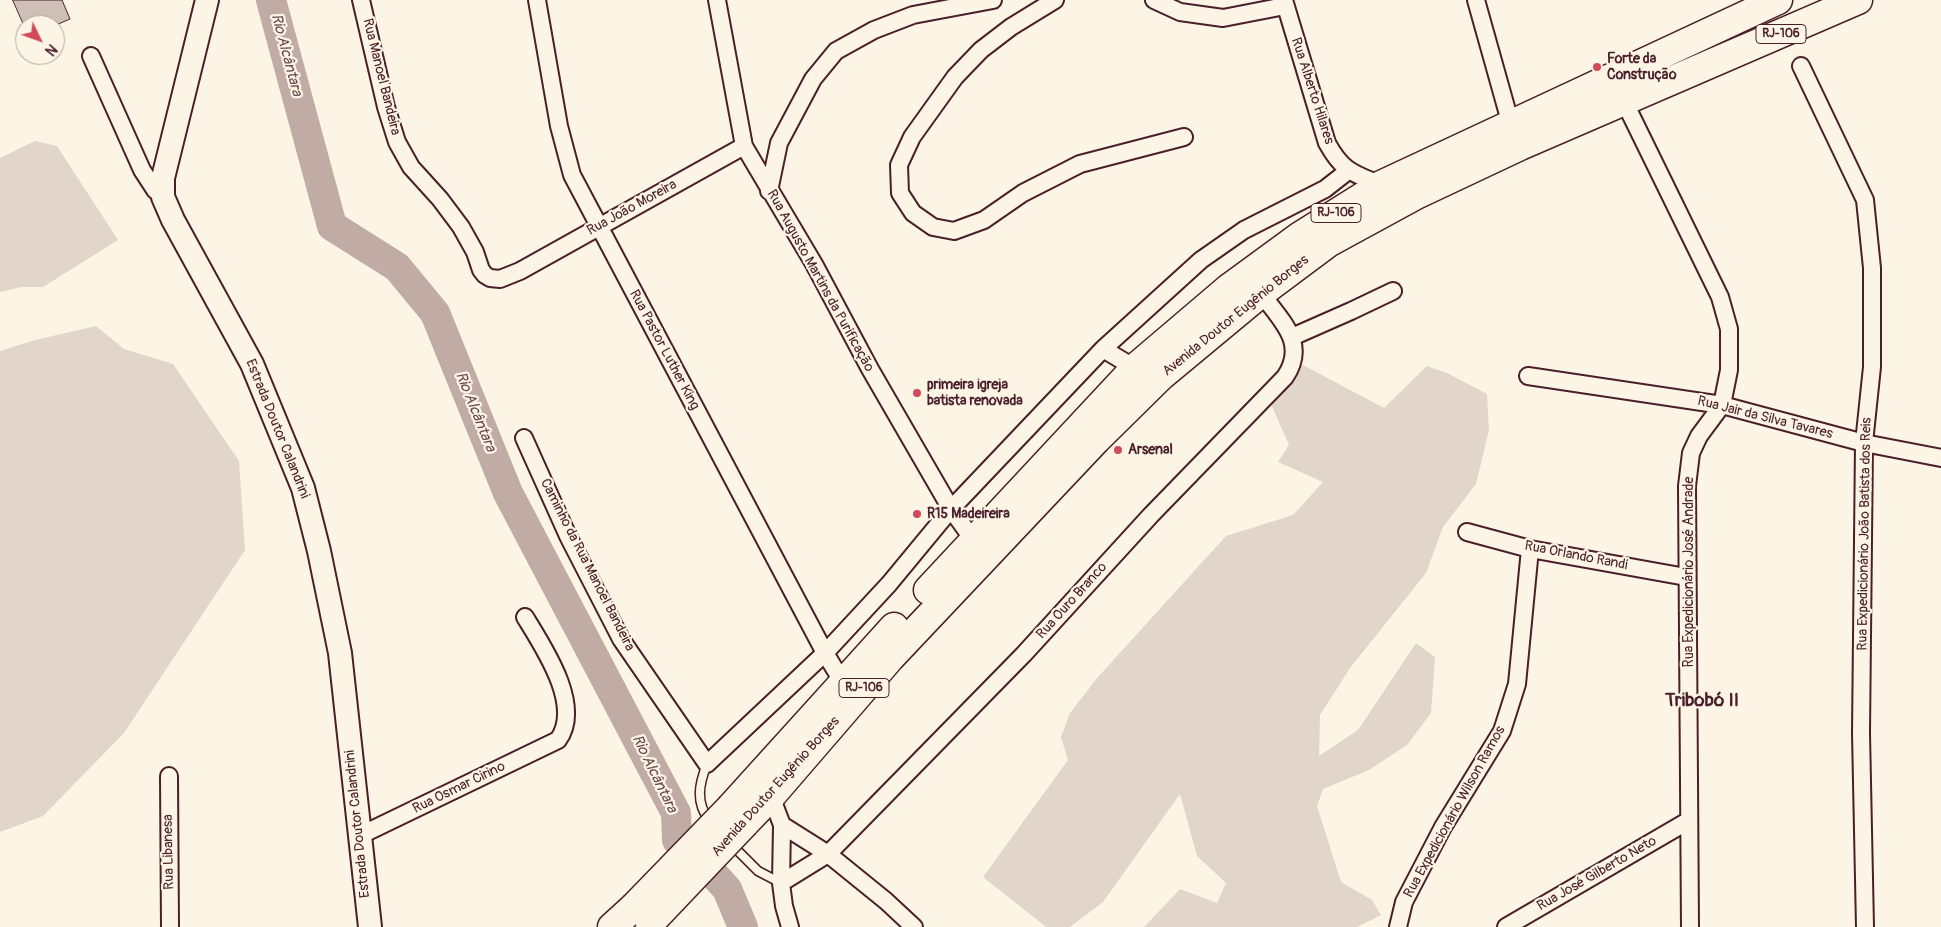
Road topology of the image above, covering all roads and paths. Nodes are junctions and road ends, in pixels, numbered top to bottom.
1 (207, 0) edge
2 (361, 0) edge
3 (537, 0) edge
4 (717, 0) edge
5 (993, 0) edge
6 (1055, 0) edge
7 (1154, 0) edge
8 (1476, 0) edge
9 (1778, 0) edge
10 (1858, 0) edge
11 (1285, 3) edge
12 (91, 56) dead end
13 (1801, 66) dead end
14 (1624, 102) junction
15 (1511, 126) junction
16 (1184, 137) dead end
17 (744, 146) junction
18 (1348, 171) junction
19 (1381, 185) junction
20 (769, 191) junction
21 (163, 197) junction
22 (599, 227) junction
23 (520, 271) joint
24 (1393, 291) dead end
25 (1261, 293) junction
26 (1292, 337) junction
27 (1103, 349) junction
28 (1135, 368) junction
29 (1528, 376) dead end
30 (1722, 405) junction
31 (524, 438) dead end
32 (1864, 443) junction
33 (1941, 458) edge
34 (951, 509) junction
35 (1467, 532) dead end
36 (974, 541) junction
37 (1530, 548) junction
38 (1686, 577) junction
39 (525, 618) dead end
40 (825, 652) junction
41 (842, 681) junction
42 (706, 764) junction
43 (168, 776) dead end
44 (771, 796) junction
45 (1688, 821) junction
46 (729, 823) junction
47 (782, 825) junction
48 (359, 836) junction
49 (828, 854) junction
50 (781, 883) junction
51 (643, 919) edge
52 (170, 927) edge
53 (370, 927) edge
54 (612, 927) edge
55 (790, 927) edge
56 (914, 927) edge
57 (1398, 927) edge
58 (1506, 927) edge
59 (1690, 927) edge
60 (1865, 927) edge

1 - 21 street
2 - 23 street, Rua Manoel Bandeira
3 - 22 street, Rua Pastor Luther King
4 - 17 street, Rua Augusto Martins da Purificação
5 - 20 street
6 - 16 street
7 - 11 street
8 - 15 street
9 - 15 highway, Avenida Doutor Eugênio Borges / RJ-106
10 - 14 highway, Avenida Doutor Eugênio Borges / RJ-106
11 - 18 street, Rua Alberto Hilares
12 - 21 street, Estrada Doutor Calandrini
13 - 32 street, Rua Expedicionário João Batista dos Reis
14 - 25 highway, Avenida Doutor Eugênio Borges / RJ-106
14 - 30 street, Rua Expedicionário José Andrade
15 - 19 highway, Avenida Doutor Eugênio Borges / RJ-106
17 - 20 street, Rua Augusto Martins da Purificação
17 - 22 street, Rua João Moreira
18 - 19 street, Rua Alberto Hilares
18 - 27 street
19 - 28 highway, Avenida Doutor Eugênio Borges / RJ-106
20 - 34 street, Rua Augusto Martins da Purificação
21 - 48 street, Estrada Doutor Calandrini
22 - 23 street, Rua João Moreira
22 - 40 street, Rua Pastor Luther King
24 - 26 street
25 - 26 street
25 - 44 highway, Avenida Doutor Eugênio Borges / RJ-106
26 - 49 street, Rua Ouro Branco
27 - 28 street
27 - 34 street
28 - 36 highway, Avenida Doutor Eugênio Borges / RJ-106
29 - 30 street, Rua Jair da Silva Tavares
30 - 32 street, Rua Jair da Silva Tavares
30 - 38 street, Rua Expedicionário José Andrade
31 - 42 street, Caminho da Rua Manoel Bandeira
32 - 33 street, Rua Jair da Silva Tavares
32 - 60 street, Rua Expedicionário João Batista dos Reis
34 - 36 street, Rua Augusto Martins da Purificação
34 - 40 street
35 - 37 street, Rua Orlando Randi
36 - 41 highway, Avenida Doutor Eugênio Borges / RJ-106
37 - 38 street, Rua Orlando Randi
37 - 57 street, Rua Expedicionário Wilson Ramos
38 - 45 street, Rua Expedicionário José Andrade
39 - 48 street, Rua Osmar Cirino
40 - 41 street, Rua Pastor Luther King
40 - 42 street
41 - 46 highway, Avenida Doutor Eugênio Borges / RJ-106
42 - 46 lane
43 - 52 street, Rua Libanesa
44 - 46 highway, Avenida Doutor Eugênio Borges / RJ-106
44 - 47 street
45 - 58 street, Rua José Gilberto Neto
45 - 59 street, Rua Expedicionário José Andrade
46 - 50 lane
46 - 51 highway, Avenida Doutor Eugênio Borges / RJ-106, bridge
47 - 49 street
47 - 50 street
48 - 53 street, Estrada Doutor Calandrini
49 - 50 street, Rua Ouro Branco
49 - 56 street
50 - 55 street
51 - 54 highway, Avenida Doutor Eugênio Borges / RJ-106

